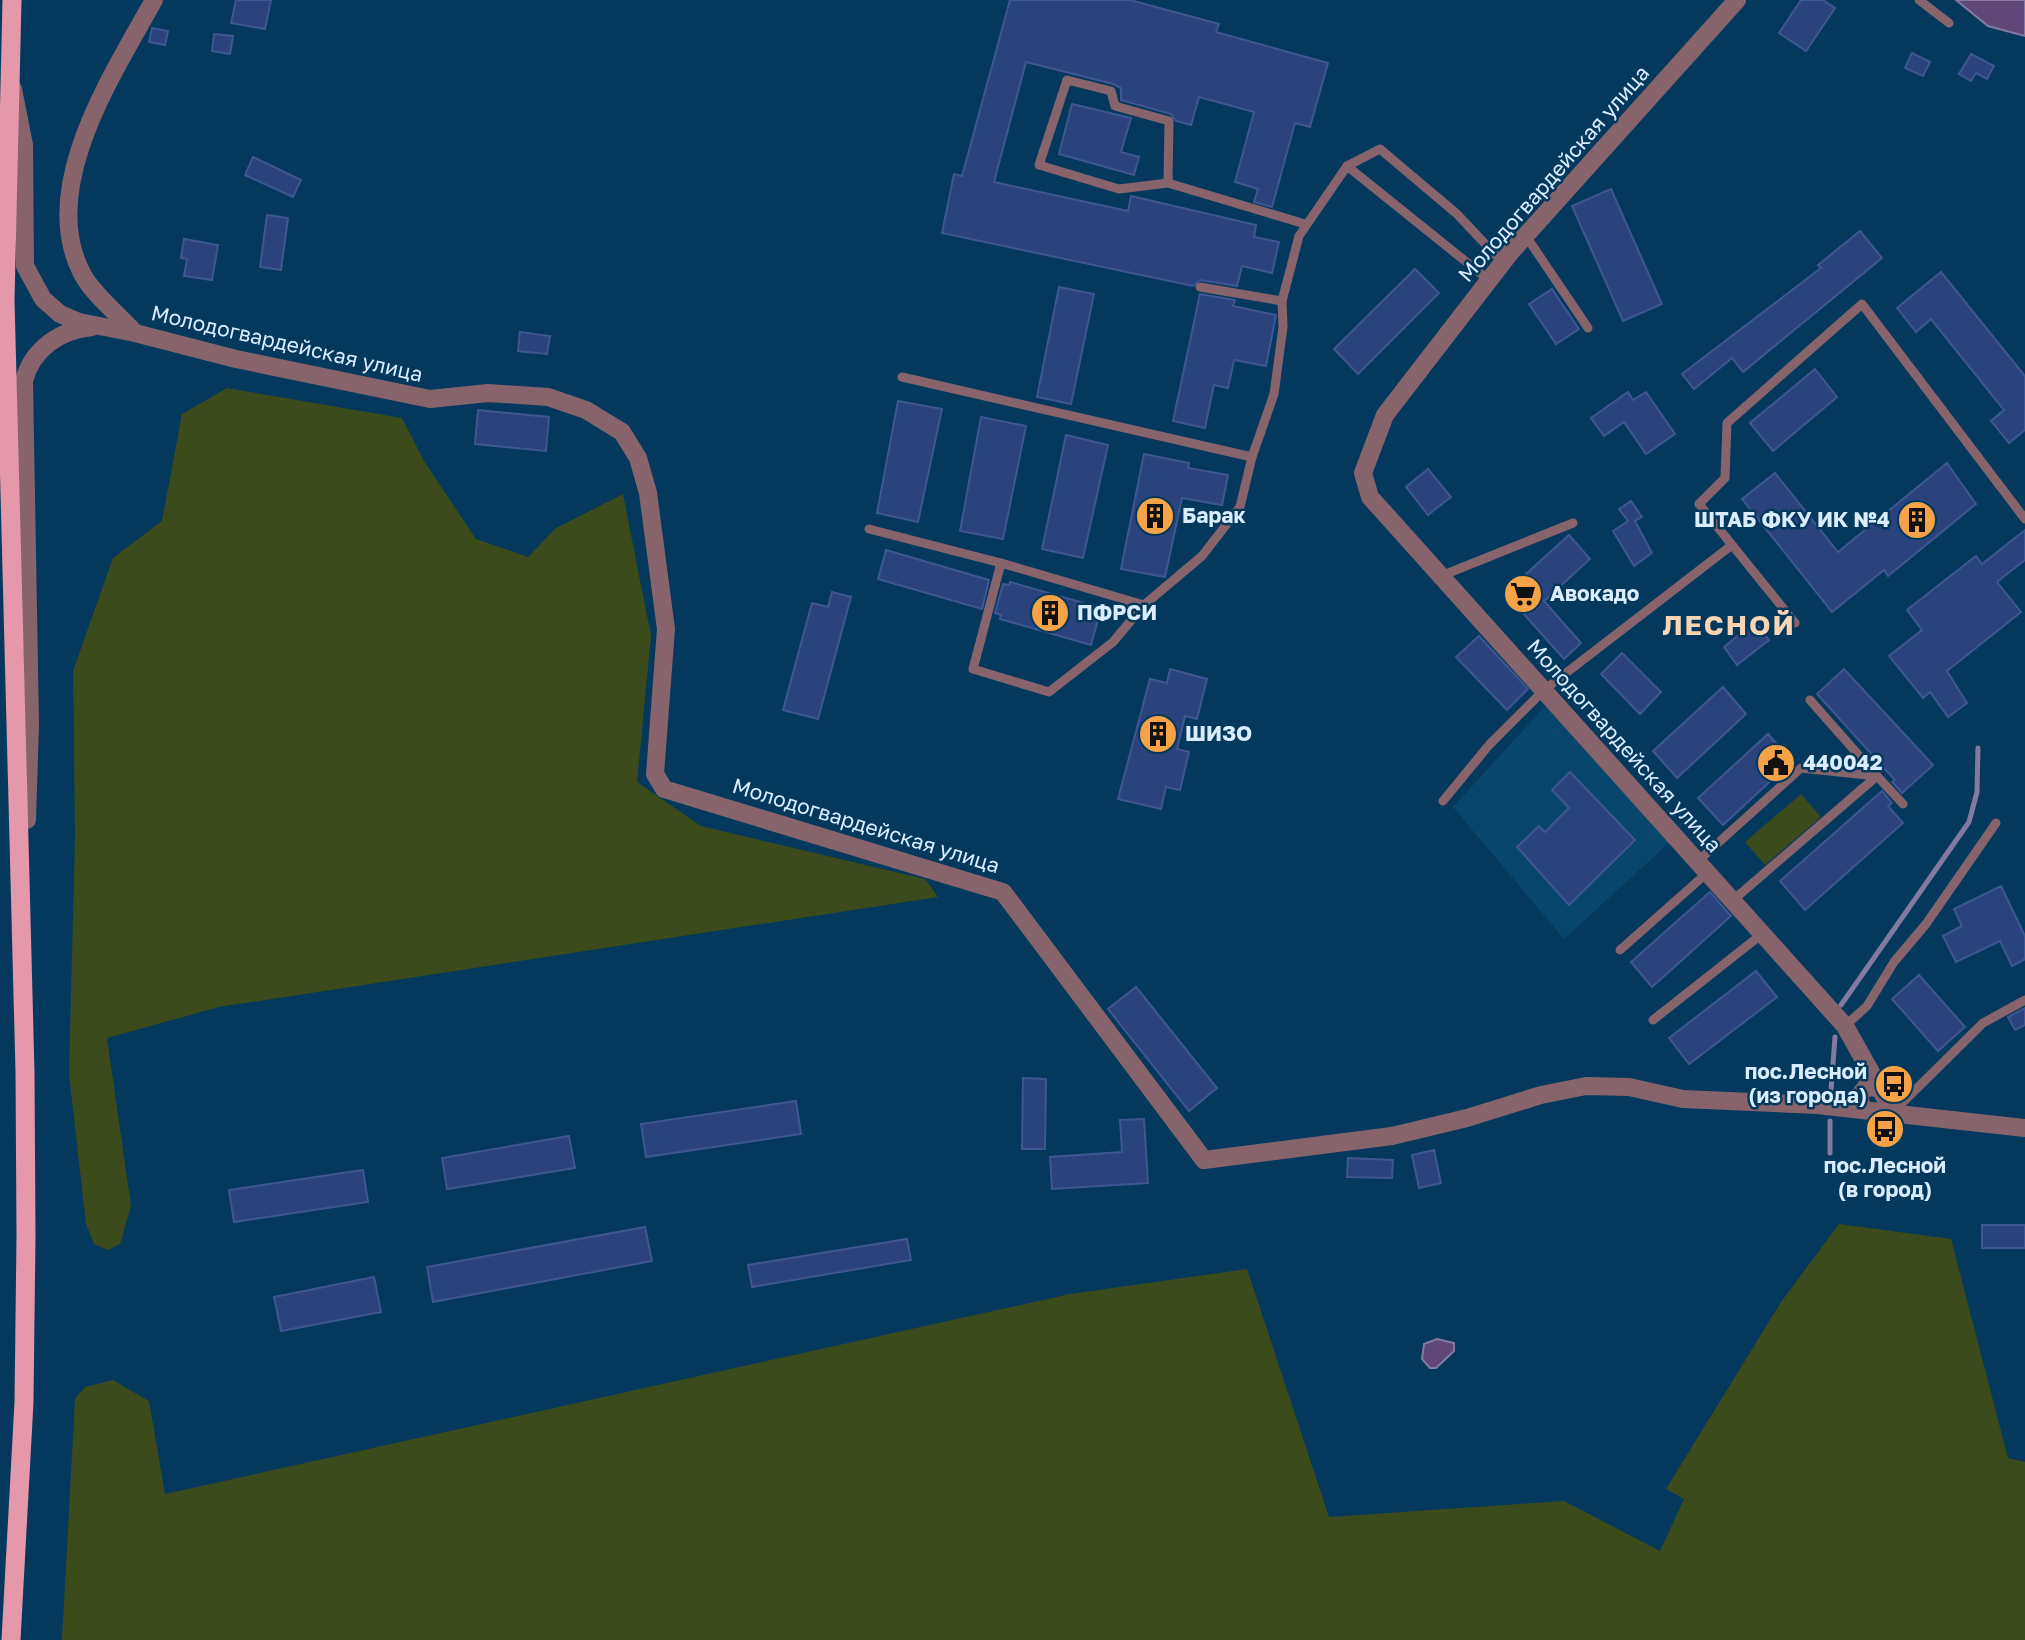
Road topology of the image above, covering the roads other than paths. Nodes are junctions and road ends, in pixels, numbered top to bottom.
1 (12, 0) edge
2 (154, 0) edge
3 (1737, 0) edge
4 (1919, 0) edge
5 (1949, 23) dead end
6 (11, 81) junction
7 (1347, 166) junction
8 (1168, 183) junction
9 (1305, 224) junction
10 (1526, 236) junction
11 (1503, 263) junction
12 (1490, 281) junction
13 (1200, 287) dead end
14 (1282, 300) junction
15 (102, 327) junction
16 (1588, 328) dead end
17 (135, 332) junction
18 (902, 377) dead end
19 (1252, 457) junction
20 (2025, 519) edge
21 (1573, 523) dead end
22 (869, 529) dead end
23 (1732, 544) junction
24 (1001, 563) junction
25 (1441, 576) junction
26 (1144, 605) junction
27 (1795, 623) dead end
28 (1544, 690) junction
29 (1810, 700) dead end
30 (1877, 776) junction
31 (1443, 801) dead end
32 (1903, 804) dead end
33 (1996, 823) dead end
34 (1702, 867) junction
35 (1732, 901) junction
36 (22, 931) junction
37 (1762, 934) junction
38 (1620, 950) dead end
39 (2025, 1000) edge
40 (1653, 1020) dead end
41 (1845, 1026) junction
42 (1879, 1088) junction
43 (1862, 1108) junction
44 (1894, 1112) junction
45 (2025, 1128) edge
46 (10, 1640) edge

1 - 6 highway
2 - 17 street
3 - 10 street, Молодогвардейская улица
4 - 5 lane
6 - 15 street
6 - 36 highway
7 - 9 lane
7 - 11 lane
7 - 12 lane
8 - 8 lane
8 - 9 lane
9 - 14 lane
10 - 11 street, Молодогвардейская улица
10 - 16 lane
11 - 12 street, Молодогвардейская улица
12 - 25 street, Молодогвардейская улица
13 - 14 lane
14 - 19 lane
15 - 17 street, Молодогвардейская улица
15 - 36 street
17 - 43 street, Молодогвардейская улица
18 - 19 lane
19 - 26 lane
20 - 23 lane
21 - 25 lane
22 - 24 lane
23 - 27 lane
23 - 28 lane
24 - 26 lane
24 - 26 lane
25 - 28 street, Молодогвардейская улица
28 - 31 lane
28 - 34 street, Молодогвардейская улица
29 - 30 lane
30 - 32 lane
30 - 34 lane
30 - 35 lane
33 - 41 lane
34 - 35 street, Молодогвардейская улица
34 - 38 lane
35 - 37 street, Молодогвардейская улица
36 - 46 highway
37 - 40 lane
37 - 41 street, Молодогвардейская улица
39 - 44 lane
41 - 42 street, Молодогвардейская улица
42 - 43 street
42 - 44 street, Молодогвардейская улица
43 - 44 street, Молодогвардейская улица
44 - 45 street, Молодогвардейская улица

